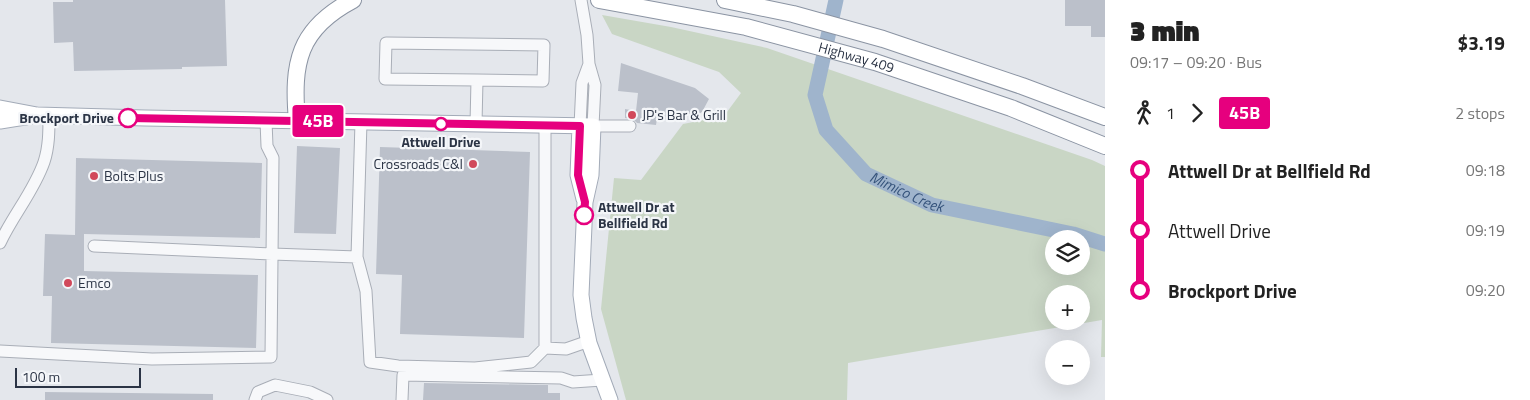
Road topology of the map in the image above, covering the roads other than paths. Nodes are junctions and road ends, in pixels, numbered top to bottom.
1 (353, 0) edge
2 (580, 0) edge
3 (599, 0) edge
4 (725, 0) edge
5 (477, 80) junction
6 (1, 111) edge
7 (43, 115) junction
8 (1105, 117) edge
9 (266, 120) junction
10 (297, 121) junction
11 (361, 122) junction
12 (476, 124) junction
13 (545, 125) junction
14 (587, 126) junction
15 (630, 126) dead end
16 (1105, 146) edge
17 (0, 243) edge
18 (94, 246) dead end
19 (272, 254) junction
20 (356, 257) junction
21 (589, 341) junction
22 (545, 348) junction
23 (0, 351) edge
24 (602, 380) junction
25 (255, 400) edge
26 (327, 400) edge
27 (402, 400) edge
28 (610, 400) edge

1 - 10 highway
2 - 14 street
3 - 16 highway, Highway 409
4 - 8 highway, Highway 409
5 - 5 street
5 - 12 street
6 - 7 main road
7 - 9 main road
7 - 17 street
9 - 10 main road
9 - 19 street
10 - 11 main road
11 - 12 main road
11 - 20 street
12 - 13 main road
13 - 14 main road
13 - 22 street
14 - 15 street
14 - 21 main road
18 - 19 street
19 - 20 street
19 - 23 street
20 - 22 street
21 - 22 street
21 - 24 main road
24 - 27 street
24 - 28 main road
25 - 26 street

